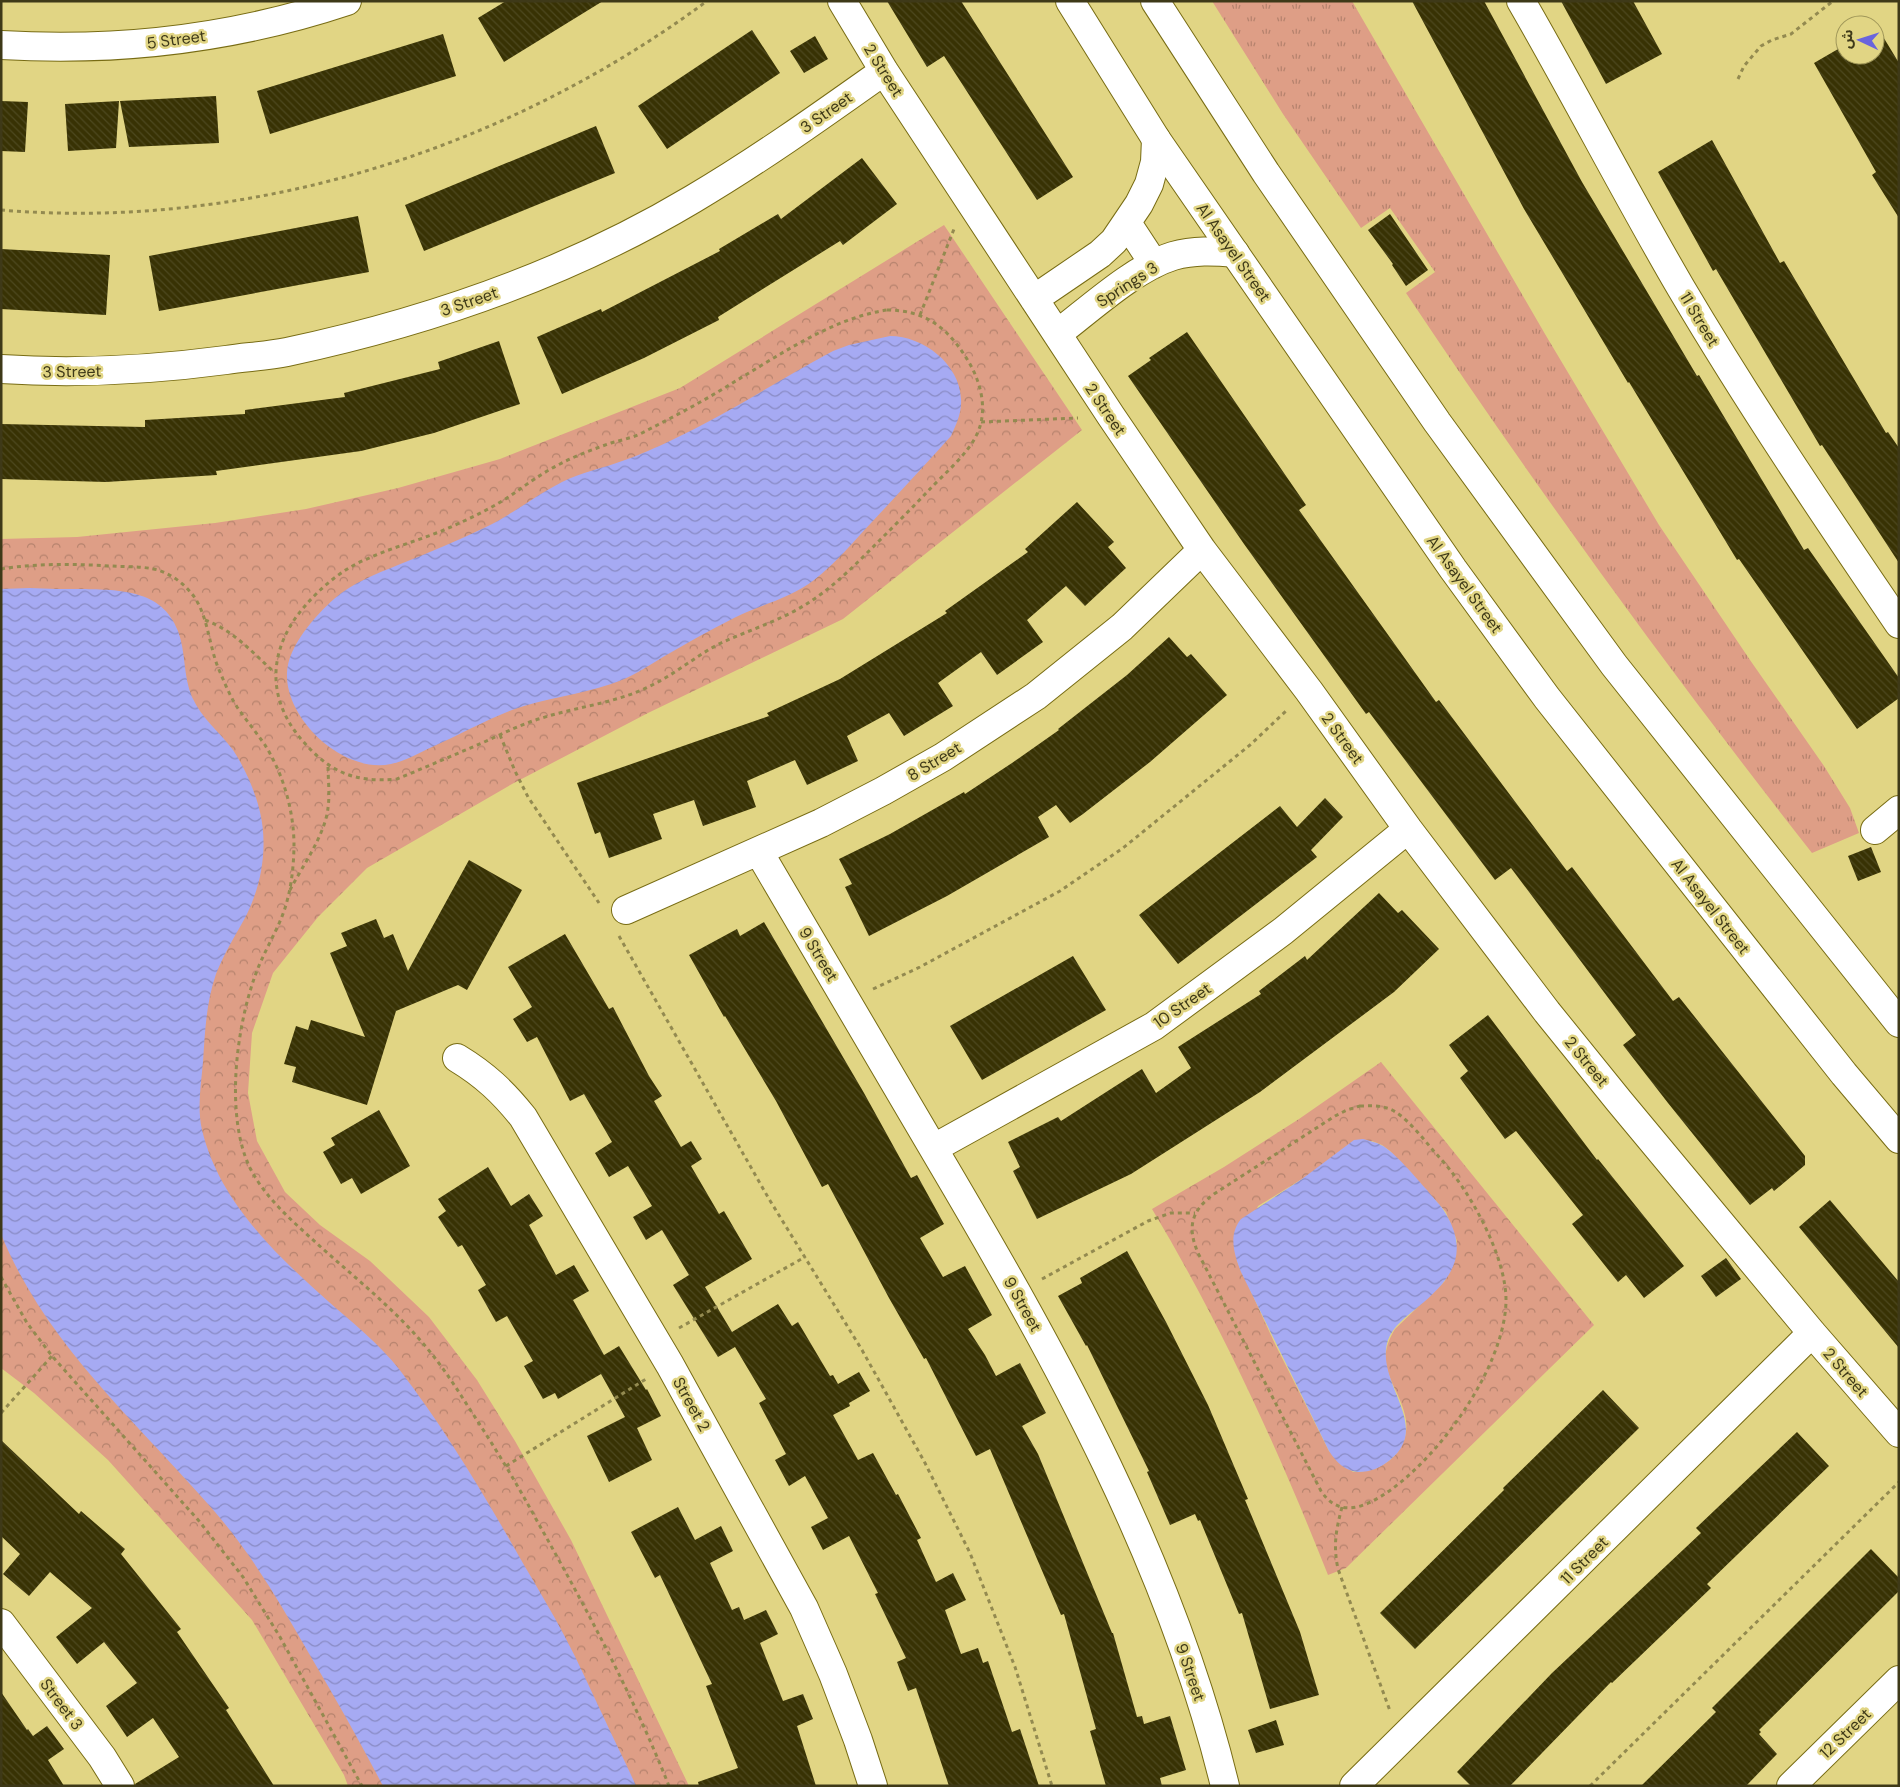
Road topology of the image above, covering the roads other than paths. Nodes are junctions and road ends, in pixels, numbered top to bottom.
1 (347, 1) edge
2 (842, 1) edge
3 (1070, 1) edge
4 (1155, 1) edge
5 (1522, 1) edge
6 (1, 46) edge
7 (884, 71) junction
8 (1156, 139) junction
9 (1127, 223) junction
10 (1235, 253) junction
11 (1154, 264) junction
12 (1029, 291) junction
13 (1057, 334) junction
14 (1, 369) edge
15 (1202, 550) junction
16 (1899, 624) edge
17 (1899, 810) edge
18 (1408, 829) junction
19 (1875, 830) dead end
20 (759, 852) junction
21 (616, 918) road end
22 (1899, 1023) edge
23 (457, 1058) dead end
24 (1899, 1139) edge
25 (934, 1148) junction
26 (1812, 1333) junction
27 (1899, 1433) edge
28 (1, 1623) edge
29 (1899, 1680) edge
30 (120, 1786) edge
31 (872, 1786) edge
32 (1225, 1786) edge
33 (1354, 1786) edge
34 (1791, 1786) edge

1 - 6 street, 5 Street
2 - 7 street, 2 Street
3 - 8 street, Al Asayel Street
4 - 22 street
5 - 16 street, 11 Street
7 - 12 street, 2 Street
7 - 14 street, 3 Street
8 - 9 street
8 - 10 street, Al Asayel Street
9 - 11 street
9 - 12 street
10 - 11 street, Springs 3
10 - 24 street, Al Asayel Street
11 - 13 street, Springs 3
12 - 13 street, 2 Street
13 - 15 street, 2 Street
15 - 18 street, 2 Street
15 - 20 street, 8 Street
17 - 19 street
18 - 25 street, 10 Street
18 - 26 street, 2 Street
20 - 21 street, 8 Street
20 - 25 street, 9 Street
23 - 31 street, Street 2
25 - 32 street, 9 Street
26 - 27 street, 2 Street
26 - 33 street, 11 Street
28 - 30 street, Street 3
29 - 34 street, 12 Street

